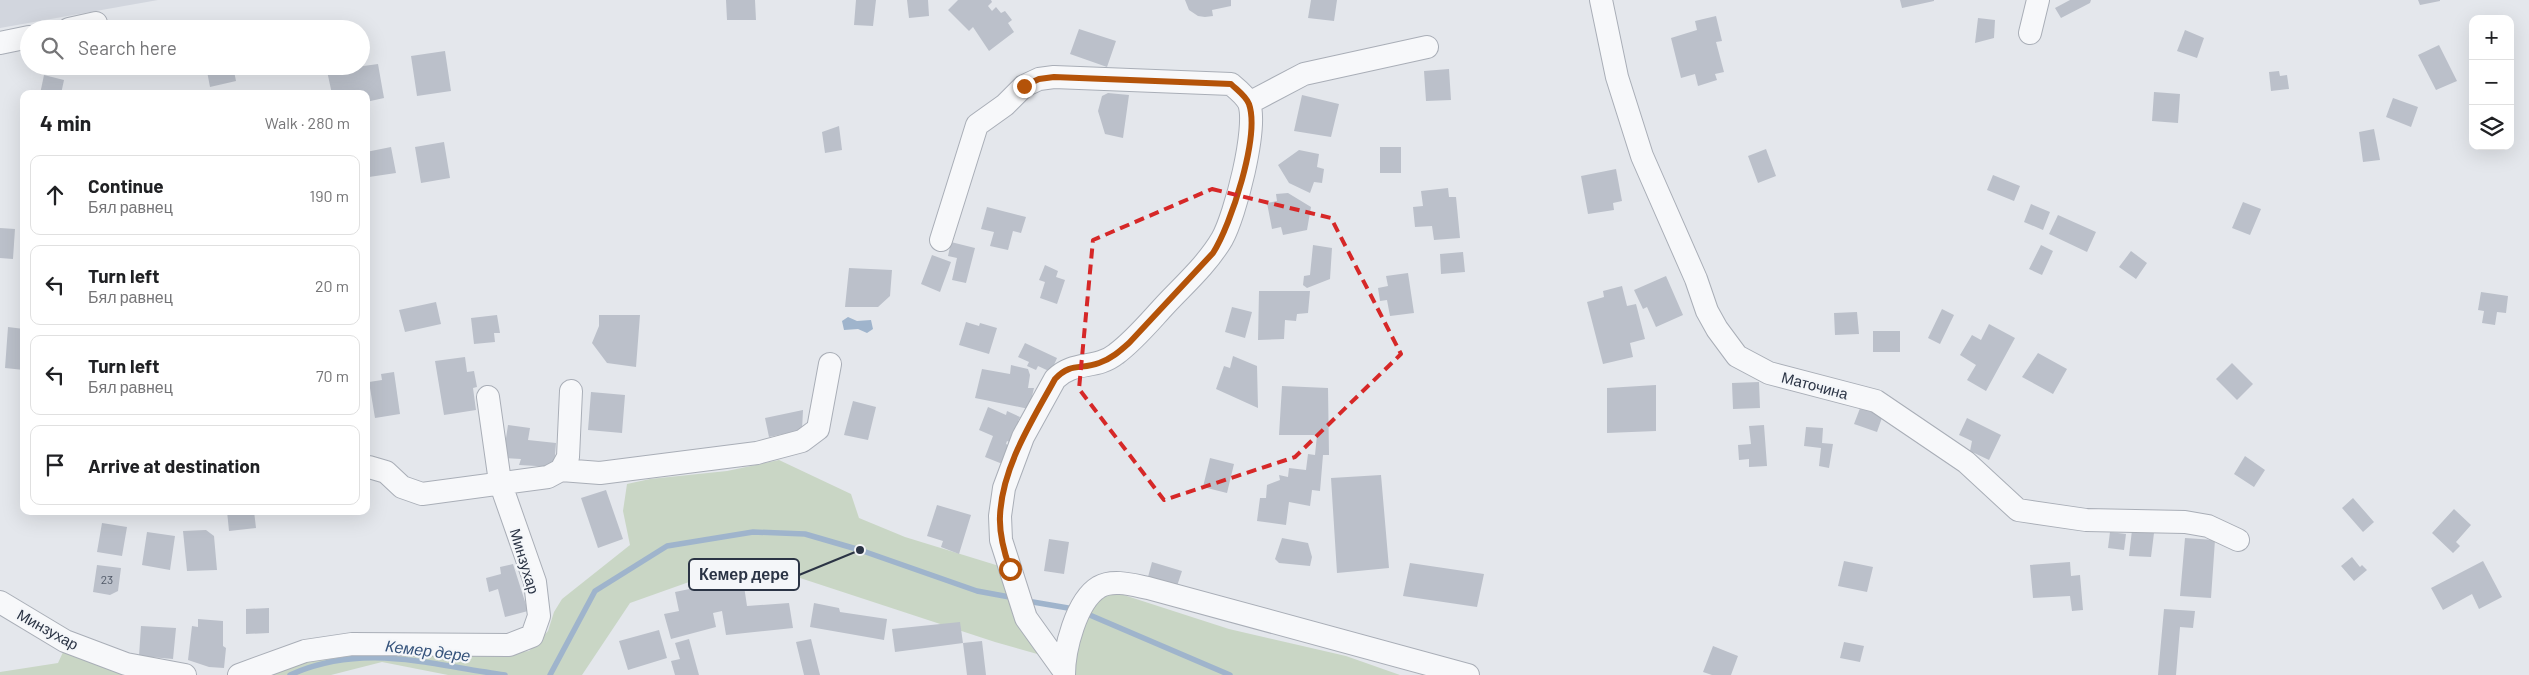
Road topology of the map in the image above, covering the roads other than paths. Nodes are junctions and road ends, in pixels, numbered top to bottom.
1 (1601, 0) edge
2 (2038, 0) edge
3 (2030, 32) dead end
4 (20, 39) edge
5 (0, 43) edge
6 (1428, 47) dead end
7 (1249, 103) junction
8 (941, 240) dead end
9 (830, 364) dead end
10 (571, 391) dead end
11 (488, 397) dead end
12 (370, 467) edge
13 (561, 470) junction
14 (500, 482) junction
15 (2238, 540) dead end
16 (0, 602) edge
17 (1064, 673) edge
18 (185, 675) edge
19 (239, 675) edge
20 (1468, 675) edge

1 - 15 street, Маточина
2 - 3 street
4 - 5 street
6 - 7 street
7 - 8 street
7 - 17 street
9 - 13 street
10 - 13 street
11 - 14 street, Минзухар
12 - 14 street
13 - 14 street
14 - 19 street, Минзухар
16 - 18 street, Минзухар
17 - 20 street

